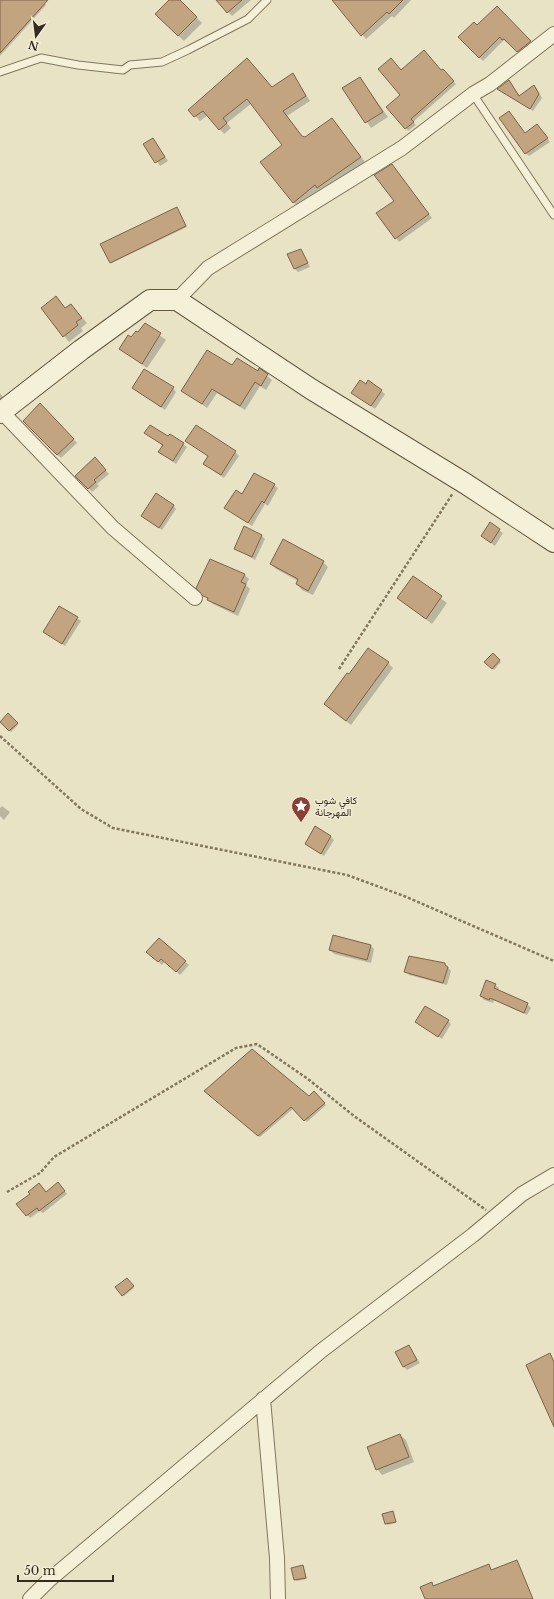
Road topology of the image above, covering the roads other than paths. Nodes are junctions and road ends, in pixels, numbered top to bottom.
1 (267, 0) edge
2 (554, 34) edge
3 (0, 72) edge
4 (473, 94) junction
5 (554, 215) edge
6 (177, 300) junction
7 (1, 412) edge
8 (554, 542) edge
9 (195, 598) dead end
10 (554, 1175) edge
11 (263, 1399) junction
12 (30, 1599) edge
13 (278, 1599) edge

1 - 3 lane
2 - 4 street
4 - 5 lane
4 - 6 street
6 - 7 street
6 - 8 street
7 - 9 street
10 - 11 street
11 - 12 street
11 - 13 street

